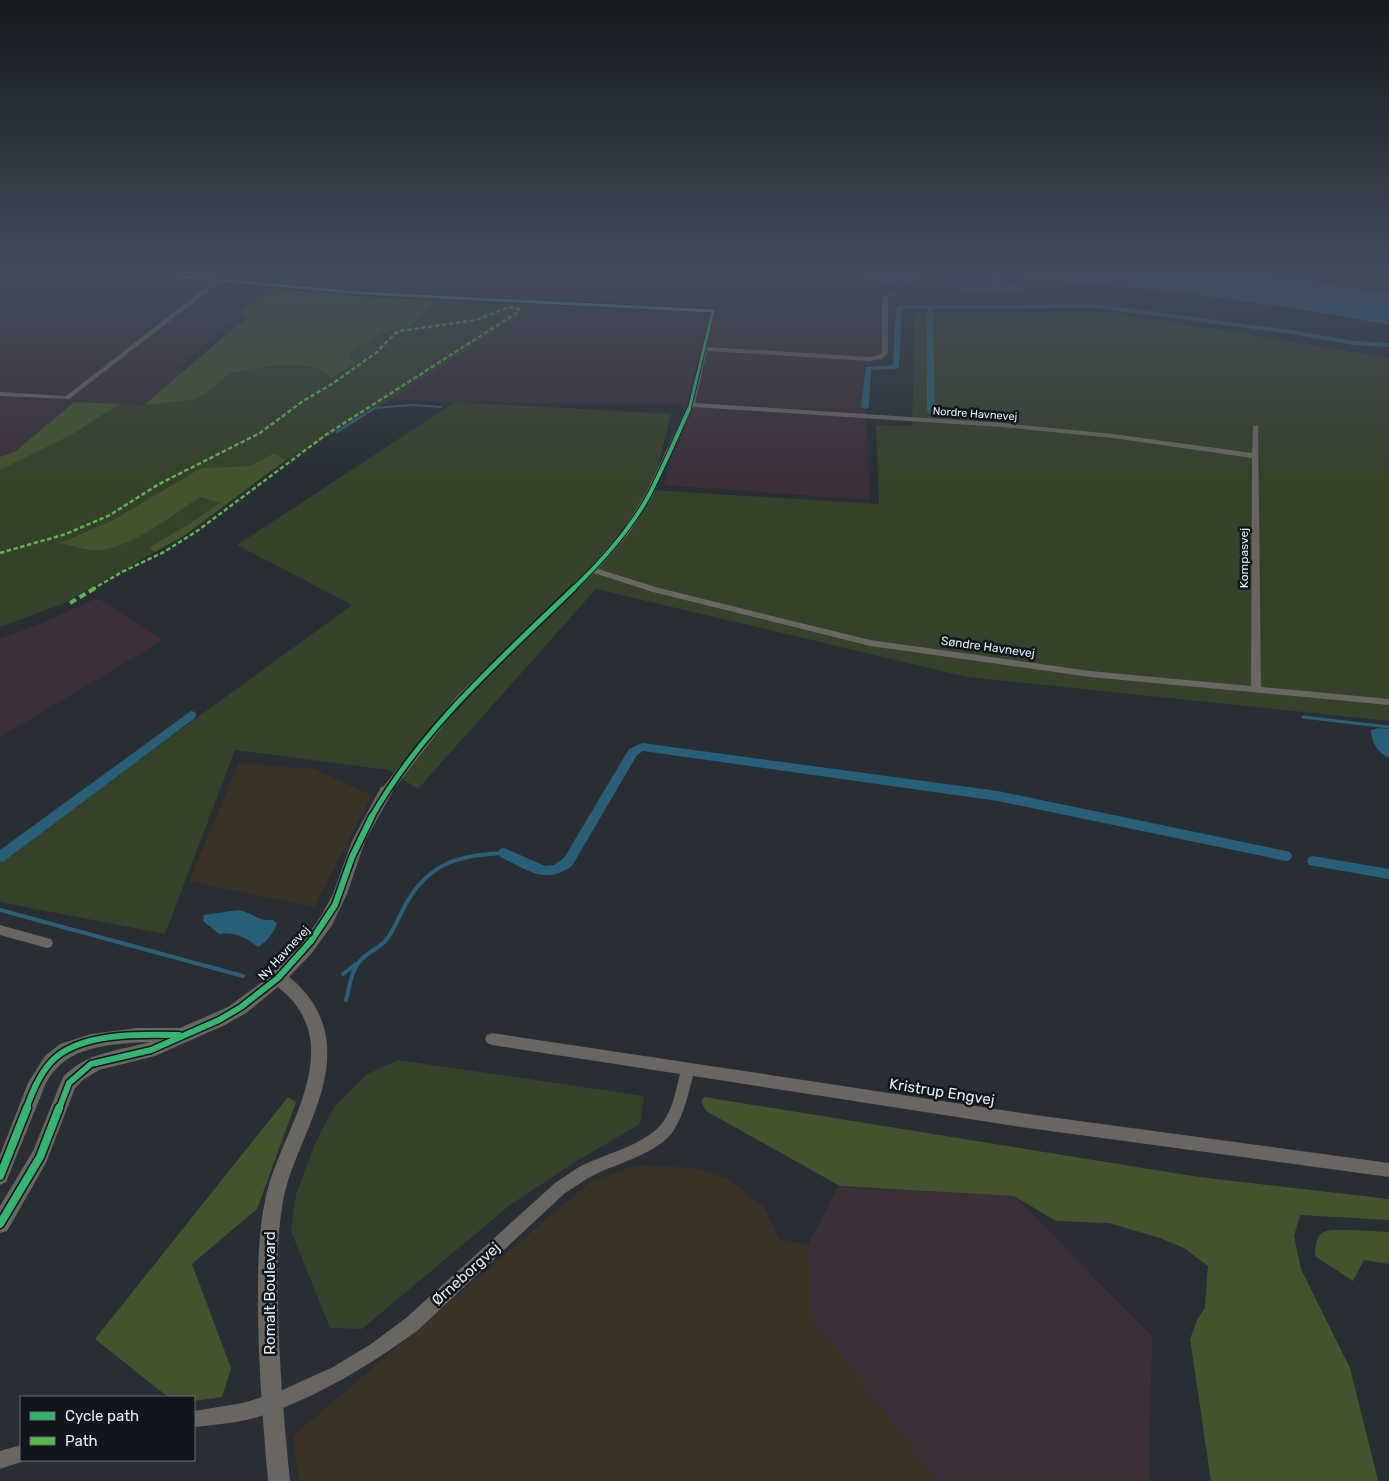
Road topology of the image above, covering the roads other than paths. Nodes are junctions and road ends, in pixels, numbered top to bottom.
1 (143, 339) edge
2 (706, 339) edge
3 (885, 339) edge
4 (703, 349) junction
5 (0, 394) edge
6 (691, 405) junction
7 (1256, 426) dead end
8 (1256, 456) junction
9 (593, 570) junction
10 (1256, 690) junction
11 (1389, 702) edge
12 (386, 792) joint
13 (0, 930) edge
14 (47, 943) dead end
15 (278, 978) junction
16 (182, 1035) junction
17 (492, 1039) dead end
18 (688, 1069) junction
19 (1389, 1170) edge
20 (0, 1176) edge
21 (0, 1224) edge
22 (272, 1402) junction
23 (195, 1419) edge
24 (20, 1454) edge
25 (0, 1460) edge
26 (280, 1481) edge

1 - 5 street
2 - 4 street
3 - 4 street
4 - 6 street
6 - 8 street, Nordre Havnevej
6 - 9 street
7 - 8 street, Kompasvej
8 - 10 street, Kompasvej
9 - 10 street, Søndre Havnevej
9 - 12 street
10 - 11 street, Søndre Havnevej
12 - 15 street, Ny Havnevej
13 - 14 street
15 - 16 street, Ny Havnevej
15 - 22 street, Romalt Boulevard
16 - 20 street, Ny Havnevej
16 - 21 street, Ny Havnevej
17 - 18 street, Kristrup Engvej
18 - 19 street, Kristrup Engvej
18 - 22 street, Ørneborgvej
22 - 23 street, Ørneborgvej
22 - 26 street, Romalt Boulevard
24 - 25 street

